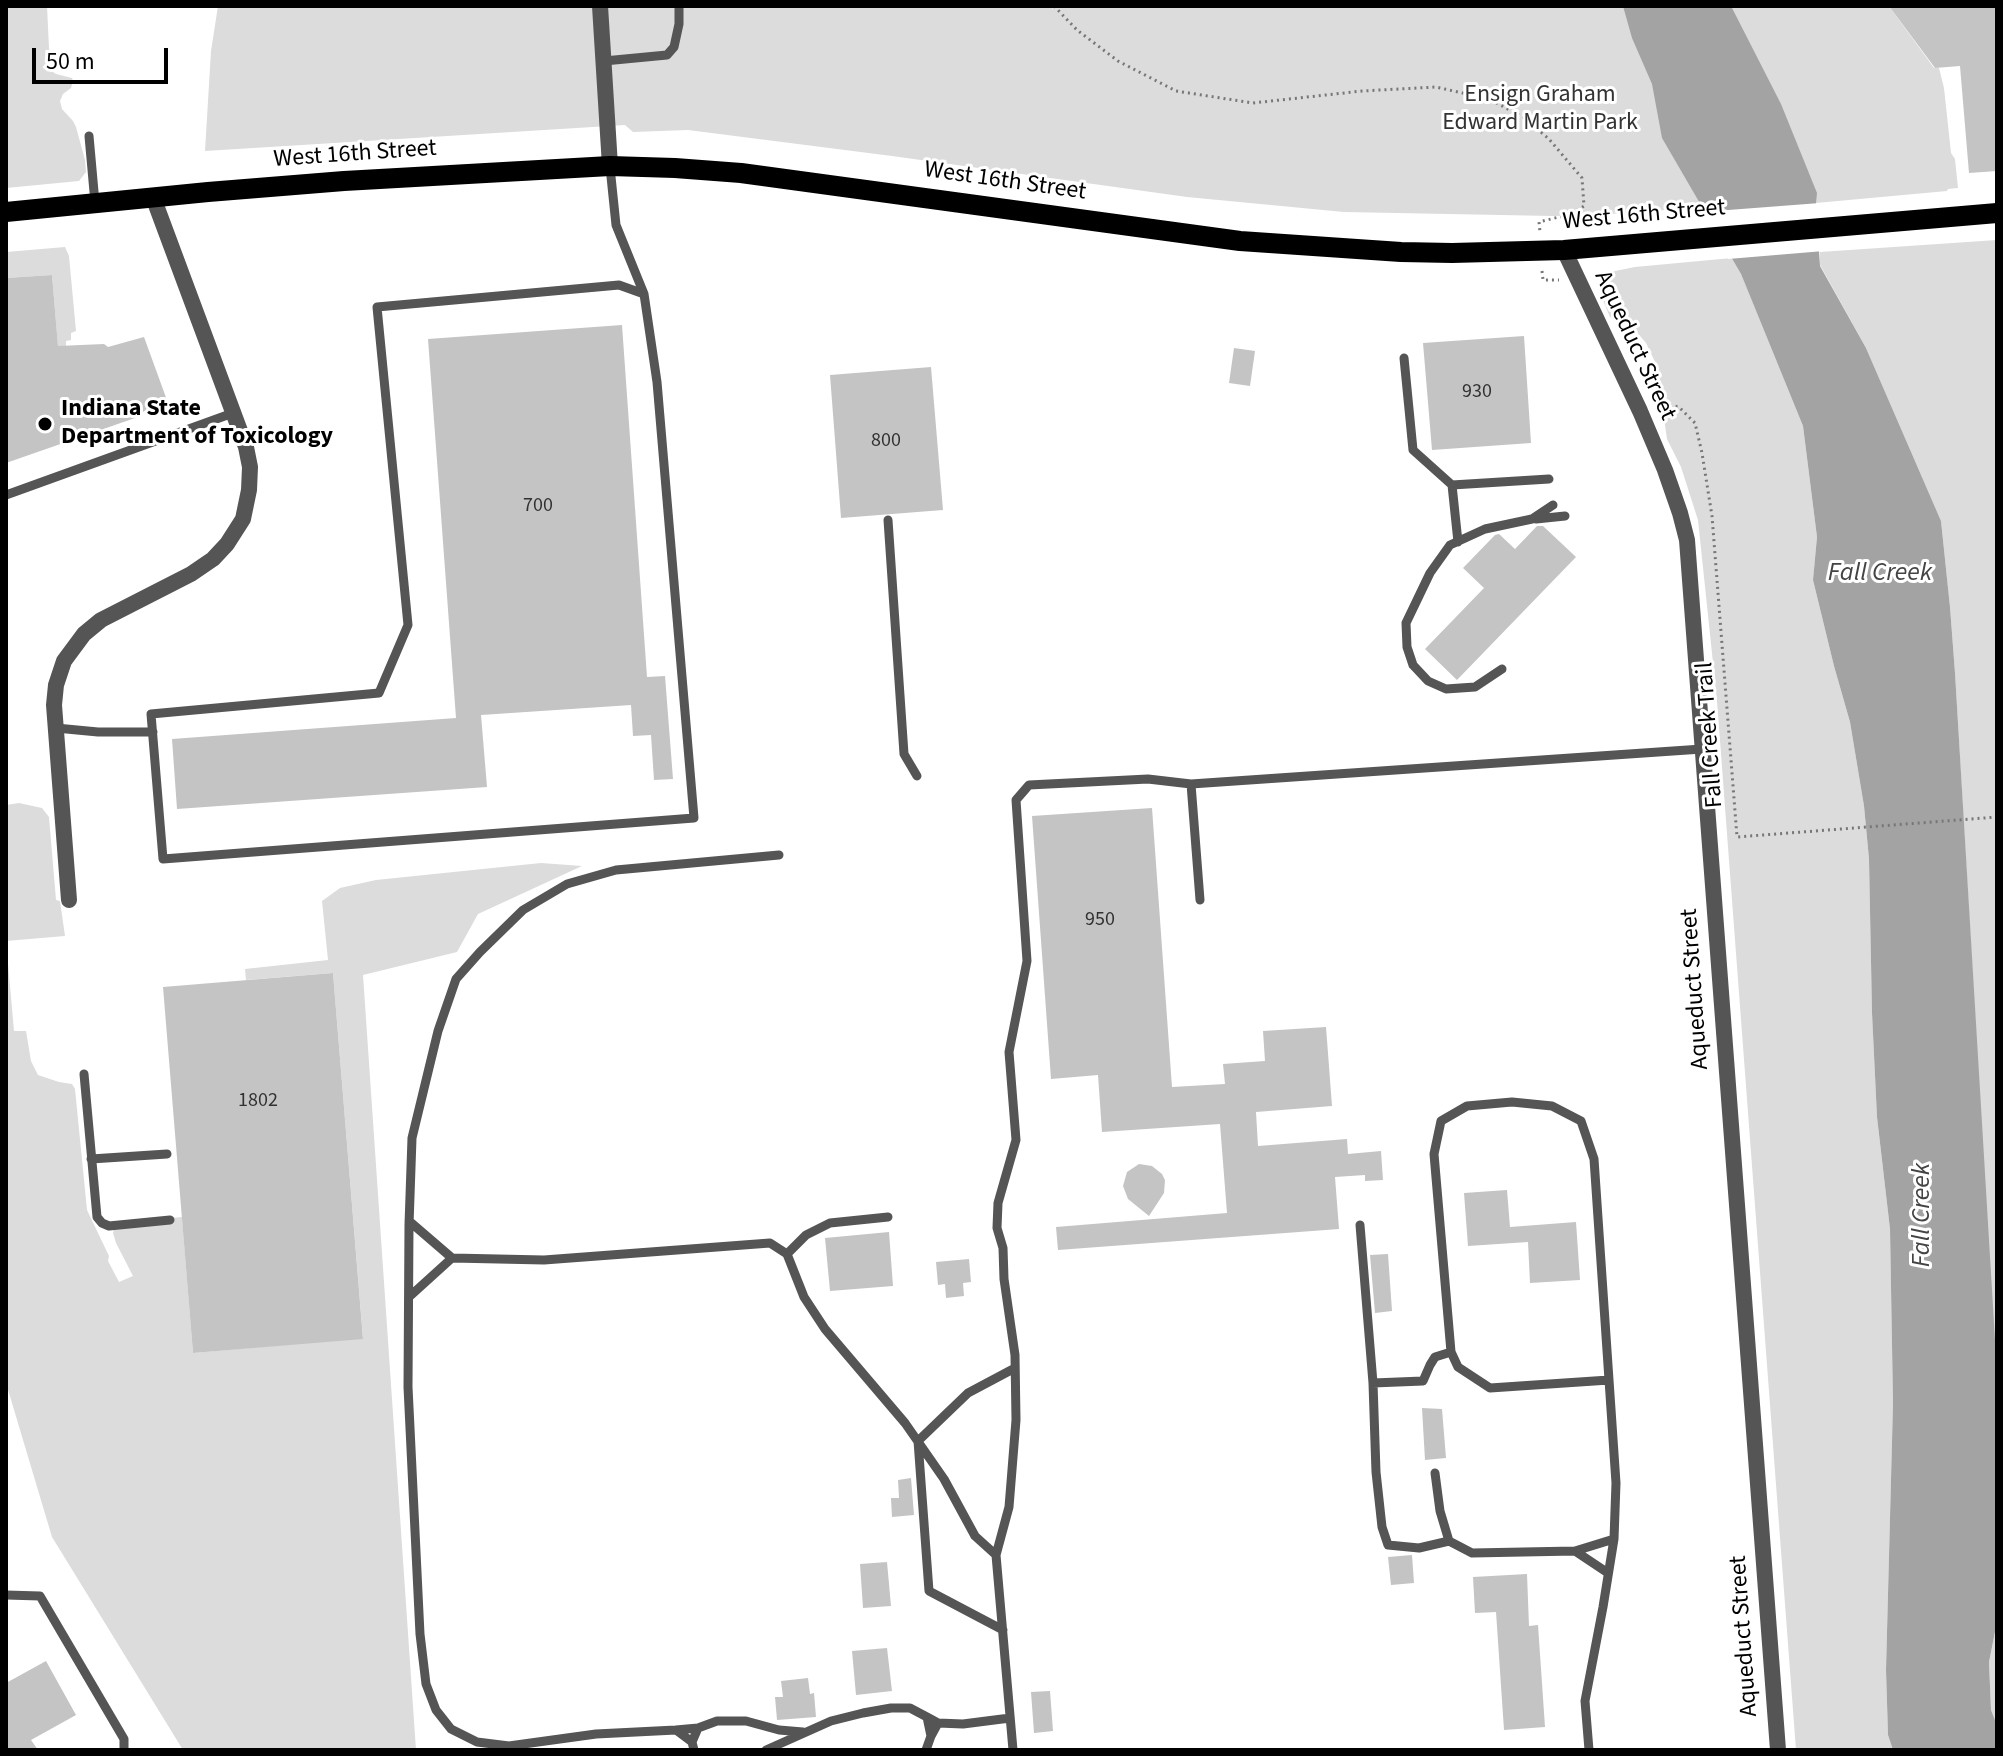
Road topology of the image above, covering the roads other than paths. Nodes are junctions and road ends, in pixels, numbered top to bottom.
1 (600, 6) edge
2 (679, 6) edge
3 (604, 61) junction
4 (89, 136) dead end
5 (610, 166) junction
6 (153, 197) junction
7 (95, 203) junction
8 (6, 212) edge
9 (1997, 213) edge
10 (1564, 250) junction
11 (644, 294) junction
12 (1404, 358) dead end
13 (233, 413) junction
14 (1549, 479) dead end
15 (1452, 485) junction
16 (6, 495) edge
17 (1553, 505) dead end
18 (1565, 516) dead end
19 (1532, 519) junction
20 (888, 520) dead end
21 (1458, 542) junction
22 (1502, 669) dead end
23 (56, 728) junction
24 (153, 732) junction
25 (1702, 749) junction
26 (917, 776) dead end
27 (1191, 784) junction
28 (779, 855) dead end
29 (69, 900) dead end
30 (1200, 900) dead end
31 (84, 1074) dead end
32 (167, 1154) dead end
33 (91, 1159) junction
34 (888, 1217) dead end
35 (170, 1220) dead end
36 (409, 1221) junction
37 (1360, 1225) dead end
38 (787, 1254) junction
39 (452, 1258) junction
40 (409, 1297) junction
41 (1451, 1352) junction
42 (1015, 1368) junction
43 (1609, 1380) junction
44 (1373, 1383) junction
45 (918, 1441) junction
46 (1435, 1473) dead end
47 (1614, 1539) junction
48 (1449, 1541) junction
49 (1575, 1551) junction
50 (996, 1555) junction
51 (1608, 1573) junction
52 (6, 1595) edge
53 (1003, 1630) junction
54 (927, 1717) junction
55 (1010, 1718) junction
56 (938, 1723) junction
57 (698, 1728) junction
58 (676, 1730) junction
59 (806, 1732) junction
60 (931, 1736) junction
61 (693, 1746) edge
62 (124, 1750) edge
63 (766, 1750) edge
64 (926, 1750) edge
65 (1013, 1750) edge
66 (1589, 1750) edge
67 (1778, 1750) edge

1 - 3 street
2 - 3 lane
3 - 5 street
4 - 7 lane
5 - 6 main road, West 16th Street
5 - 10 main road, West 16th Street
5 - 11 lane
6 - 7 main road, West 16th Street
6 - 13 street
7 - 8 main road, West 16th Street
9 - 10 main road, West 16th Street
10 - 25 street, Aqueduct Street
11 - 24 lane
11 - 24 lane
12 - 15 lane
13 - 16 lane
13 - 23 street
14 - 15 lane
15 - 21 lane
17 - 19 lane
18 - 19 lane
19 - 21 lane
20 - 26 lane
21 - 22 lane
23 - 24 lane
23 - 29 street
25 - 27 lane
25 - 67 street, Aqueduct Street
27 - 30 lane
27 - 42 lane
28 - 36 lane
31 - 33 lane
32 - 33 lane
33 - 35 lane
34 - 38 lane
36 - 39 lane
36 - 40 lane
37 - 44 lane
38 - 39 lane
38 - 45 lane
39 - 40 lane
40 - 58 lane
41 - 43 lane
41 - 43 lane
41 - 44 lane
42 - 45 lane
42 - 50 lane
43 - 47 lane
44 - 48 lane
45 - 50 lane
45 - 53 lane
46 - 48 lane
47 - 49 lane
47 - 51 lane
48 - 49 lane
49 - 51 lane
50 - 53 lane
51 - 66 lane
52 - 62 lane
53 - 55 lane
54 - 56 lane
54 - 59 lane
54 - 60 lane
55 - 56 lane
55 - 65 lane
56 - 60 lane
57 - 58 lane
57 - 59 lane
57 - 61 lane
58 - 61 lane
59 - 63 lane
60 - 64 lane

